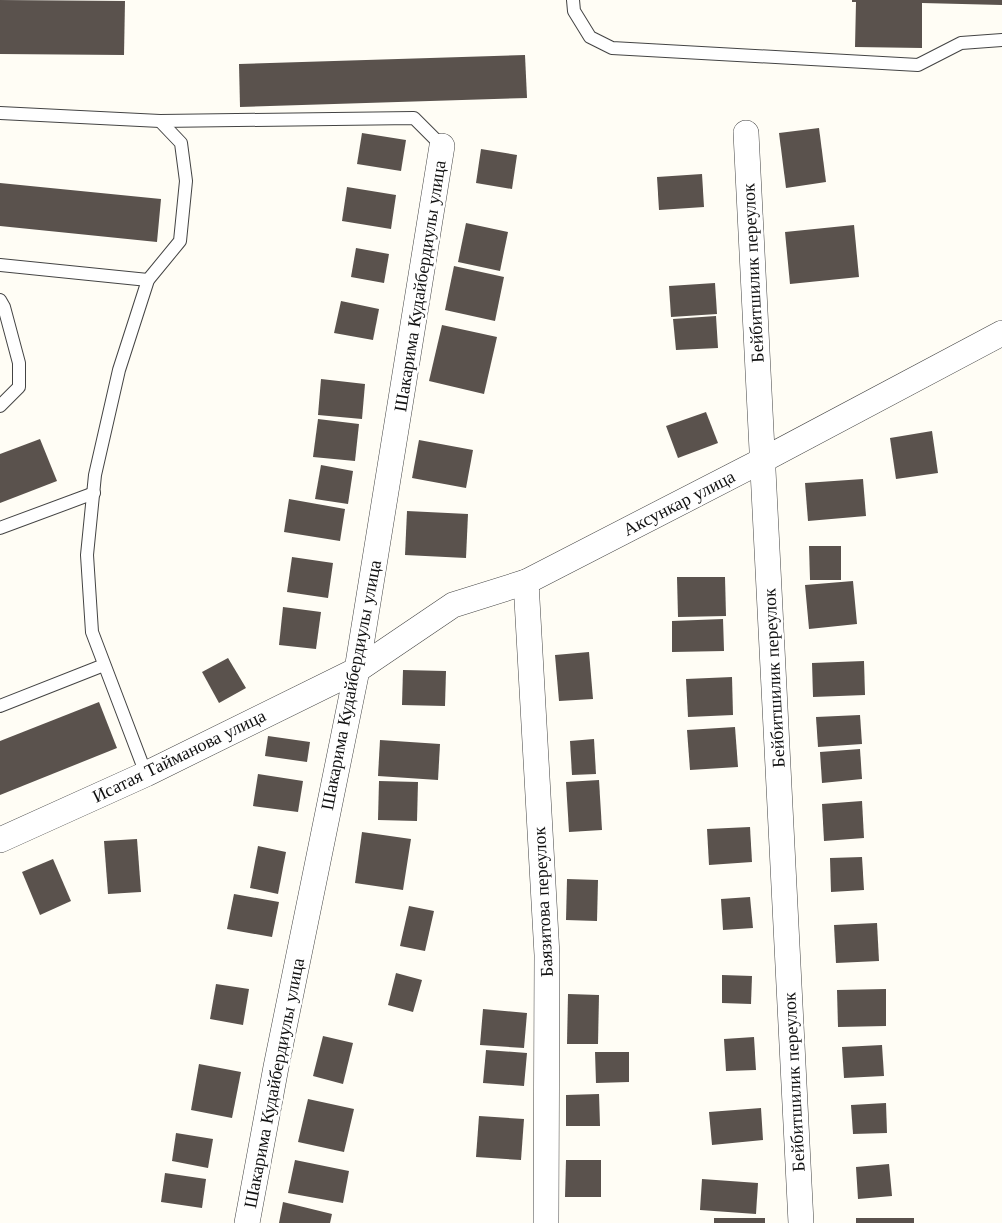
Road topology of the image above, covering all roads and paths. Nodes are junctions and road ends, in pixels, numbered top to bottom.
1 (574, 0) edge
2 (1002, 40) edge
3 (0, 113) edge
4 (160, 121) junction
5 (746, 133) dead end
6 (442, 146) joint
7 (0, 265) edge
8 (148, 280) junction
9 (0, 300) edge
10 (1002, 333) edge
11 (0, 406) edge
12 (763, 460) junction
13 (94, 493) junction
14 (0, 528) edge
15 (526, 582) junction
16 (104, 665) junction
17 (357, 670) junction
18 (0, 706) edge
19 (146, 774) junction
20 (0, 840) edge
21 (248, 1223) edge
22 (546, 1223) edge
23 (801, 1223) edge

1 - 2 lane
3 - 4 lane
4 - 6 lane
4 - 8 lane
5 - 12 street, Бейбитшилик переулок
6 - 17 street, Шакарима Кудайбердиулы улица
7 - 8 lane
8 - 13 lane
9 - 11 lane
10 - 12 street, Аксункар улица
12 - 15 street, Аксункар улица
12 - 23 street, Бейбитшилик переулок
13 - 14 lane
13 - 16 lane
15 - 17 street, Аксункар улица
15 - 22 street, Баязитова переулок
16 - 18 lane
16 - 19 lane
17 - 19 street, Исатая Тайманова улица
17 - 21 street, Шакарима Кудайбердиулы улица
19 - 20 street, Исатая Тайманова улица

